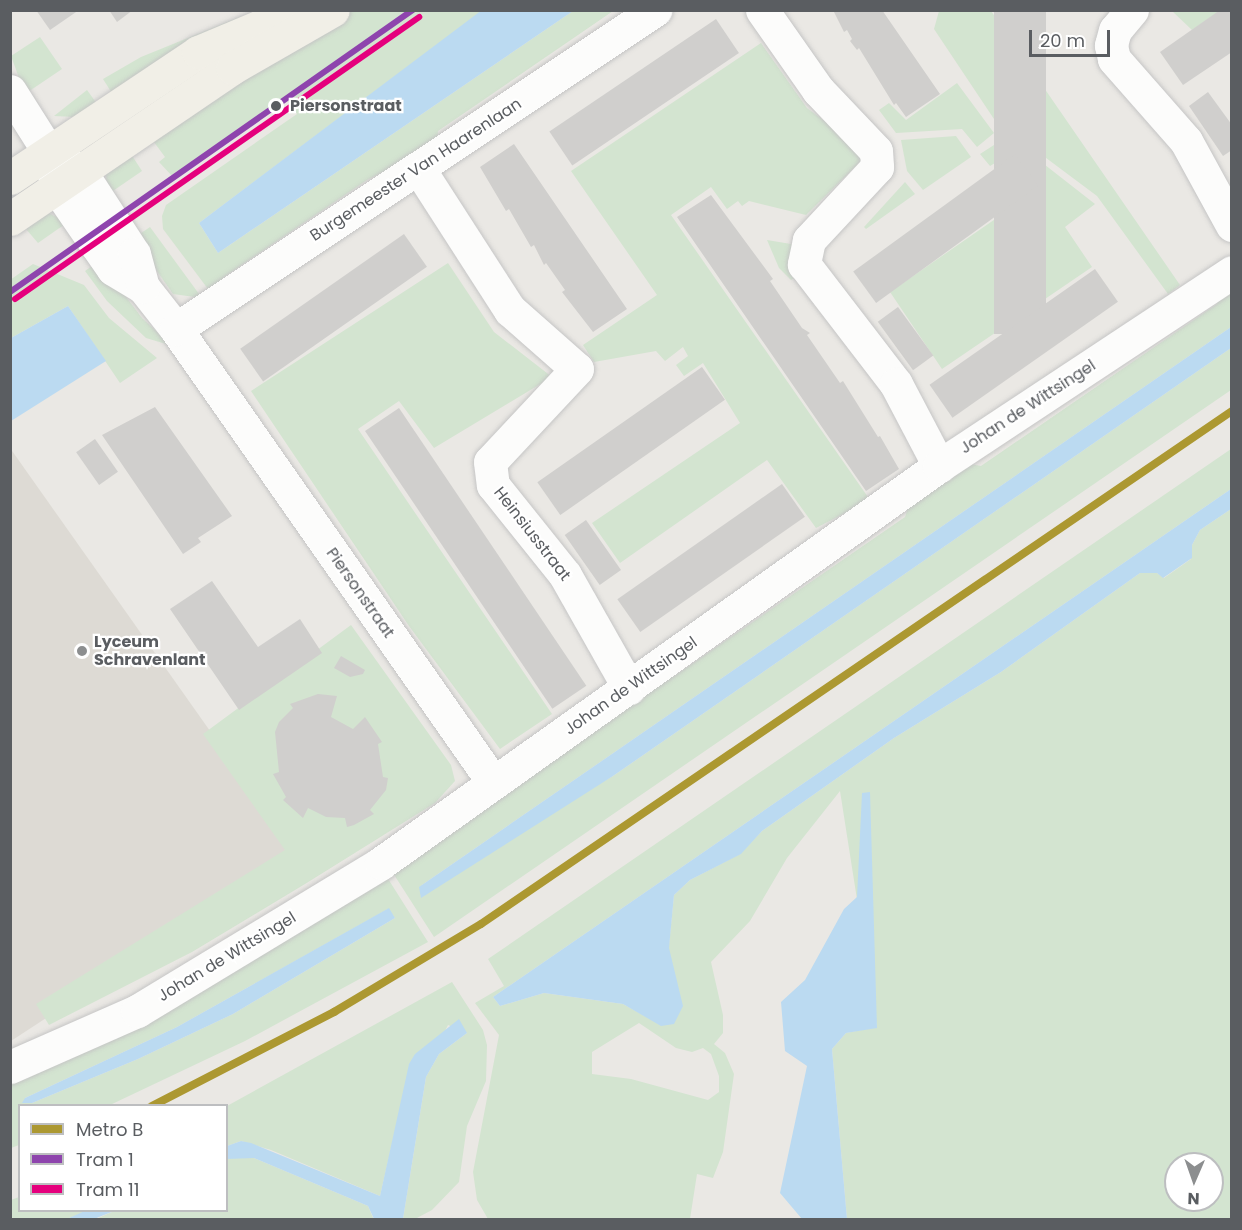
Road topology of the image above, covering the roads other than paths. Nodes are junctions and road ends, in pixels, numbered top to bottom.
1 (297, 10) edge
2 (333, 10) edge
3 (655, 10) edge
4 (762, 10) edge
5 (1132, 10) edge
6 (10, 91) edge
7 (48, 151) junction
8 (419, 169) junction
9 (10, 178) edge
10 (69, 179) junction
11 (10, 219) edge
12 (1232, 225) edge
13 (1232, 272) edge
14 (176, 330) junction
15 (939, 466) junction
16 (629, 688) junction
17 (493, 783) junction
18 (10, 1067) edge

1 - 7 main road
2 - 10 main road
3 - 8 street, Burgemeester Van Haarenlaan
4 - 15 street
5 - 12 street
6 - 7 street, Piersonstraat
7 - 9 main road
7 - 10 street, Piersonstraat
8 - 14 street, Burgemeester Van Haarenlaan
8 - 16 street, Heinsiusstraat
10 - 11 main road
10 - 14 street, Piersonstraat
13 - 15 street, Johan de Wittsingel
14 - 17 street, Piersonstraat
15 - 16 street, Johan de Wittsingel
16 - 17 street, Johan de Wittsingel
17 - 18 street, Johan de Wittsingel

